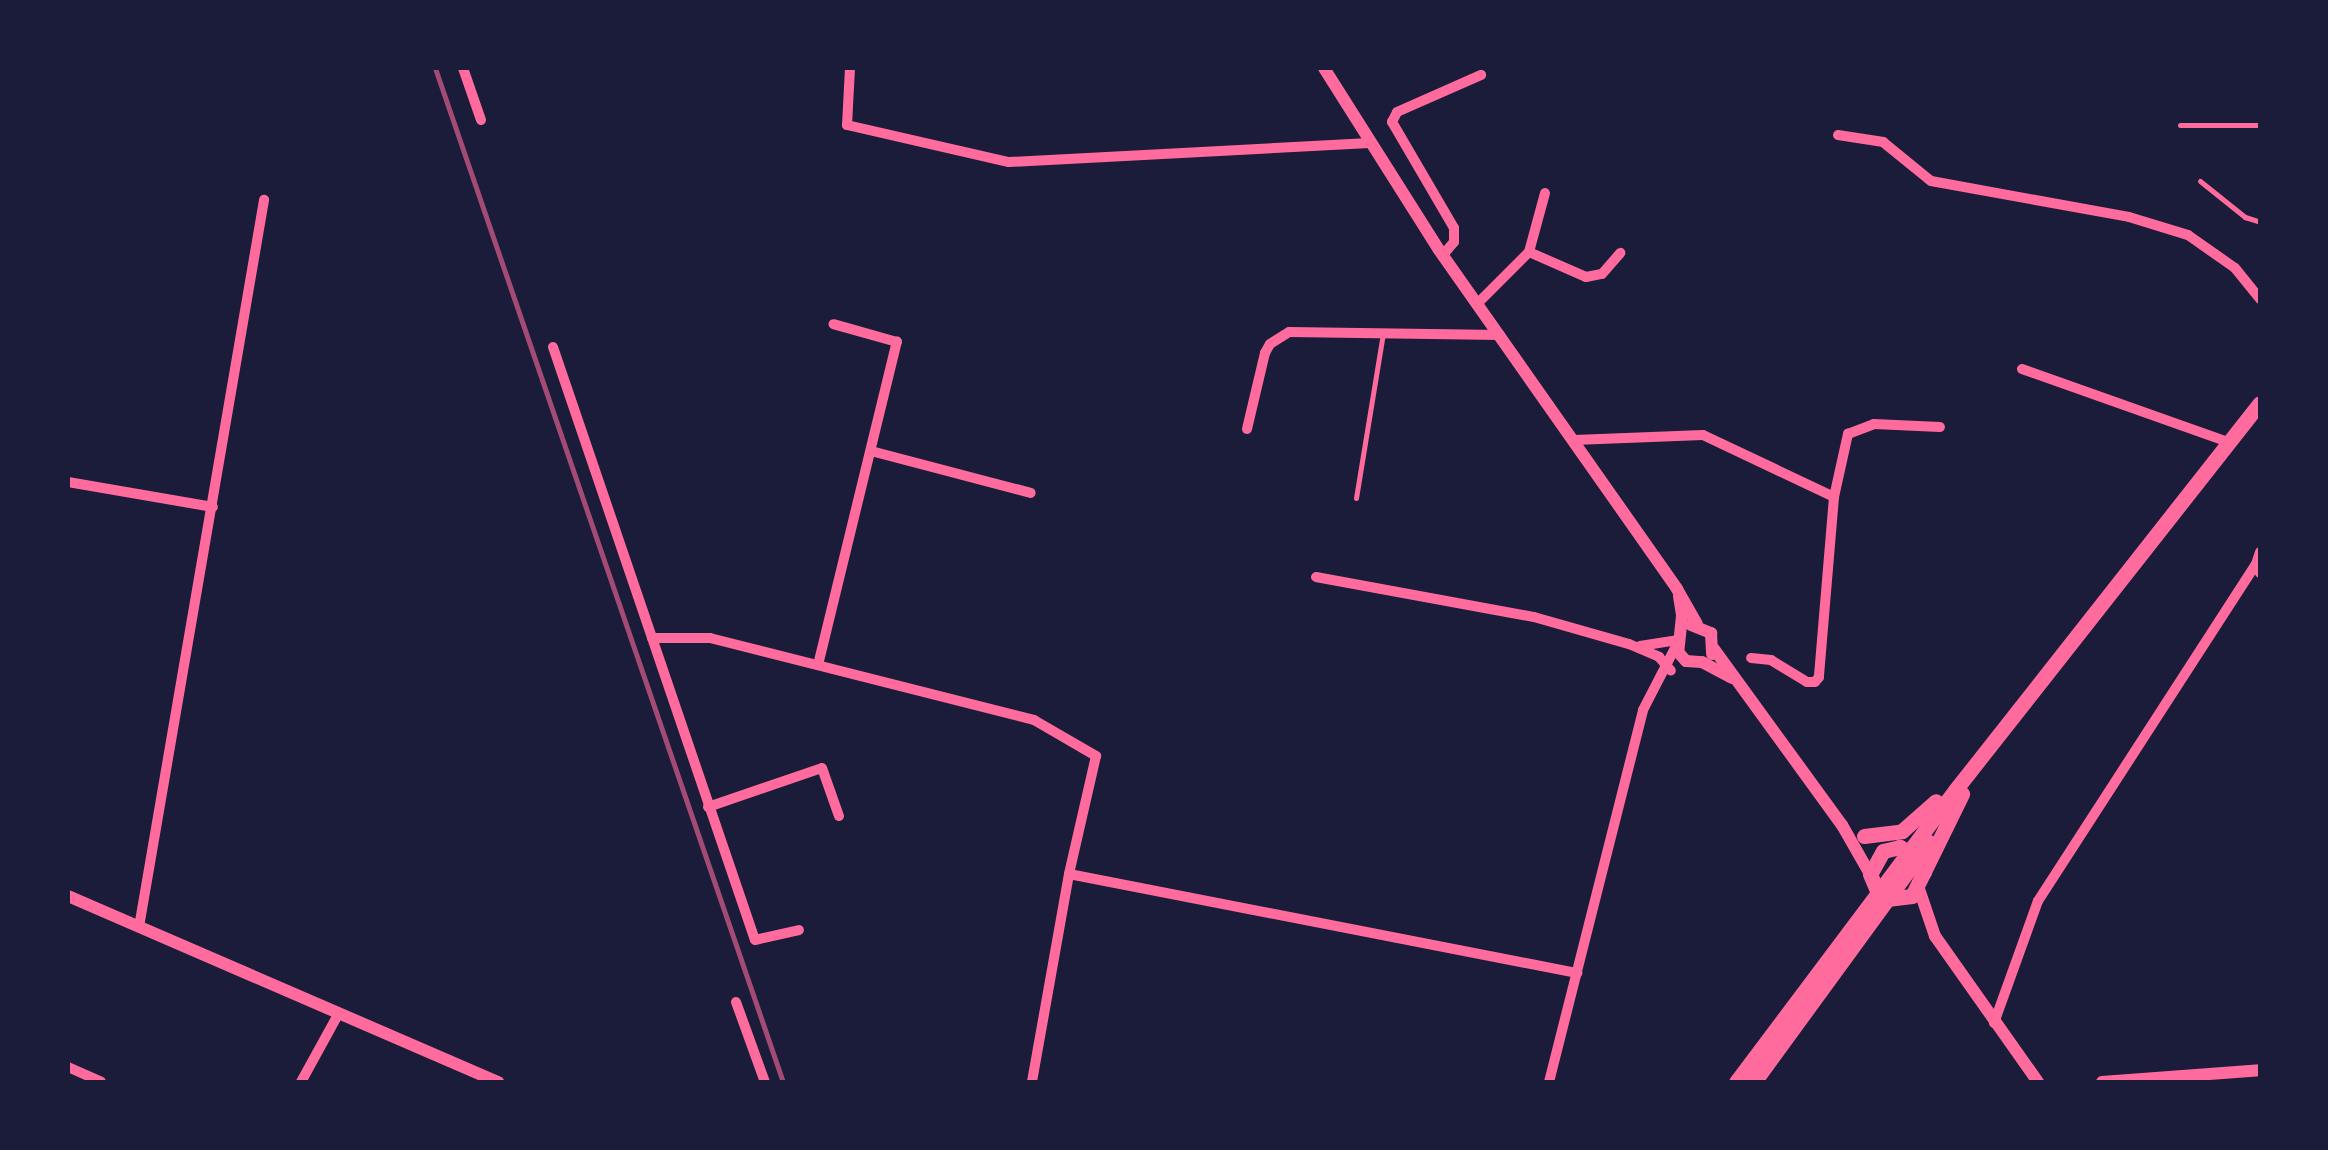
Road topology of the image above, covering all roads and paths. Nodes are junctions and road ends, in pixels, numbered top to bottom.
1 (463, 68) edge
2 (850, 68) edge
3 (1324, 68) edge
4 (1481, 74) dead end
5 (481, 120) dead end
6 (2180, 125) dead end
7 (2260, 125) edge
8 (1838, 135) dead end
9 (1370, 143) junction
10 (2200, 181) dead end
11 (1545, 193) dead end
12 (264, 200) dead end
13 (2260, 222) edge
14 (1530, 252) junction
15 (1620, 252) dead end
16 (1443, 255) junction
17 (2260, 299) edge
18 (1478, 304) junction
19 (833, 324) dead end
20 (1384, 331) junction
21 (1500, 335) junction
22 (553, 347) dead end
23 (2022, 369) dead end
24 (2260, 403) edge
25 (1940, 427) dead end
26 (1248, 429) dead end
27 (1574, 440) junction
28 (2228, 442) junction
29 (871, 450) junction
30 (68, 482) edge
31 (1031, 494) dead end
32 (1834, 497) junction
33 (1356, 498) dead end
34 (213, 507) junction
35 (2259, 563) edge
36 (1316, 577) dead end
37 (1678, 589) junction
38 (1697, 624) junction
39 (652, 638) junction
40 (1678, 639) junction
41 (1629, 644) junction
42 (1714, 649) junction
43 (1751, 658) dead end
44 (1686, 661) junction
45 (1702, 662) junction
46 (818, 665) junction
47 (1668, 666) junction
48 (1735, 680) junction
49 (1959, 792) junction
50 (708, 807) junction
51 (839, 816) dead end
52 (1842, 825) junction
53 (1864, 836) junction
54 (1891, 848) junction
55 (1917, 860) junction
56 (1068, 874) junction
57 (1870, 874) junction
58 (1918, 890) junction
59 (68, 896) edge
60 (1883, 896) junction
61 (139, 927) junction
62 (798, 930) dead end
63 (1577, 973) junction
64 (736, 1002) dead end
65 (339, 1013) junction
66 (1994, 1022) junction
67 (68, 1068) edge
68 (2260, 1070) edge
69 (100, 1082) edge
70 (300, 1082) edge
71 (498, 1082) edge
72 (765, 1082) edge
73 (1032, 1082) edge
74 (1549, 1082) edge
75 (1740, 1082) edge
76 (2038, 1082) edge
77 (2102, 1082) edge

1 - 5 street
2 - 9 street
3 - 9 street
4 - 16 street
6 - 7 lane
8 - 17 street
9 - 16 street
10 - 13 lane
11 - 14 street
12 - 34 street
14 - 15 street
14 - 18 street
16 - 18 street
18 - 21 street
19 - 29 street
20 - 21 street
20 - 26 street
20 - 33 lane
21 - 27 street
22 - 39 street
23 - 28 street
24 - 28 main road
25 - 32 street
27 - 32 street
27 - 37 street
28 - 49 main road
29 - 31 street
29 - 46 street
30 - 34 street
32 - 43 street
34 - 61 street
35 - 66 street
36 - 41 street
37 - 38 street
37 - 40 street
38 - 40 street
38 - 42 street
39 - 46 street
39 - 50 street
40 - 41 street
40 - 44 street
40 - 47 street
41 - 47 street
42 - 45 street
42 - 48 street
44 - 45 street
44 - 47 street
45 - 48 street
46 - 56 street
47 - 63 street
48 - 52 street
49 - 53 main road
49 - 55 main road
49 - 55 main road
50 - 51 street
50 - 62 street
52 - 53 street
52 - 57 street
53 - 54 street
54 - 55 main road
54 - 57 main road
55 - 58 main road
55 - 60 main road
56 - 63 street
56 - 73 street
57 - 60 main road
58 - 60 main road
58 - 66 street
59 - 61 street
60 - 75 main road
60 - 75 main road
61 - 65 street
63 - 74 street
64 - 72 street
65 - 70 street
65 - 71 street
66 - 76 street
67 - 69 street
68 - 77 street

